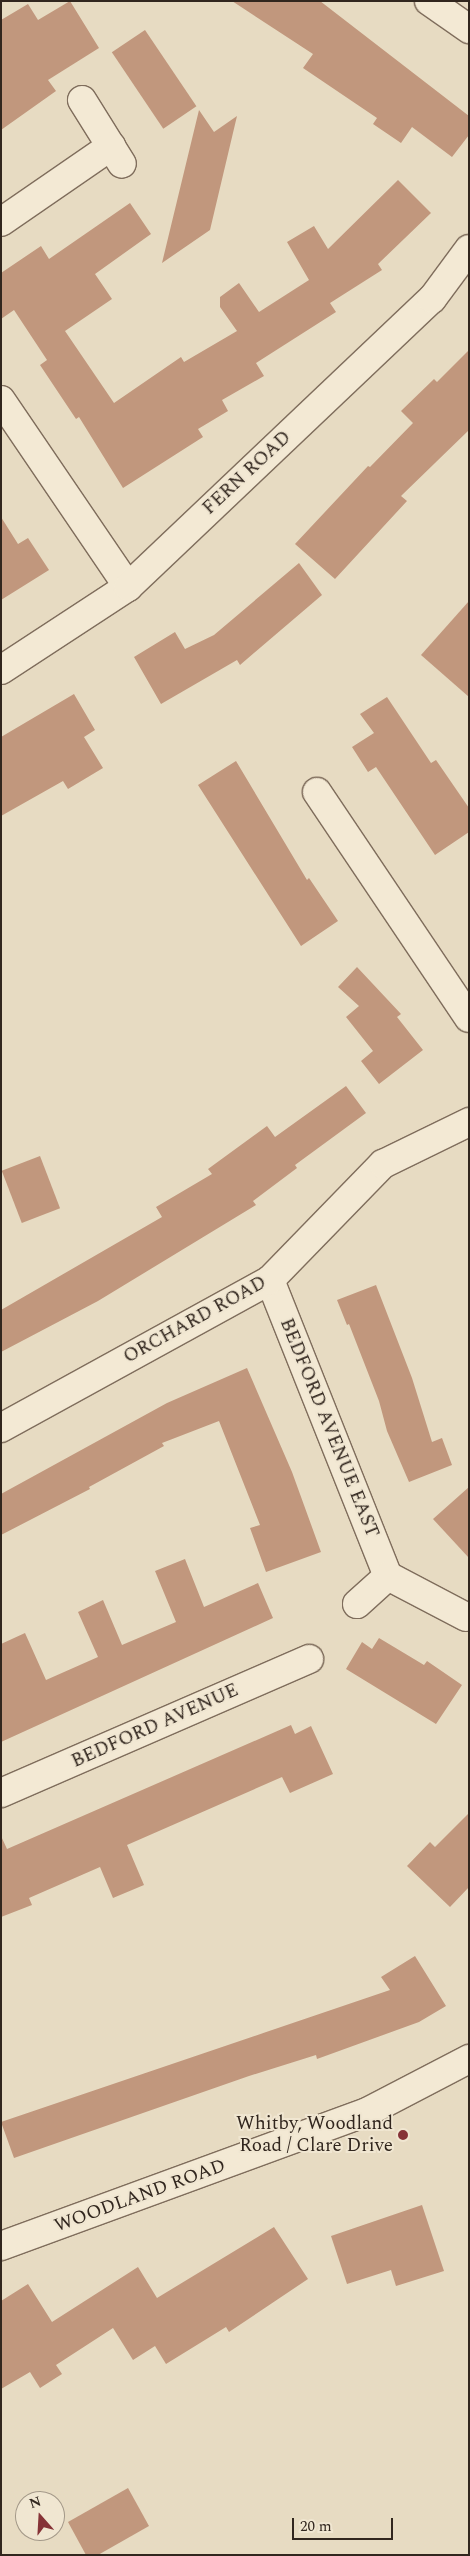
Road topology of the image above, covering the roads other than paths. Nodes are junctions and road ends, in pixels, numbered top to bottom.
1 (429, 1) edge
2 (469, 30) edge
3 (82, 100) dead end
4 (1, 222) edge
5 (469, 249) edge
6 (1, 400) edge
7 (128, 587) junction
8 (1, 670) edge
9 (317, 792) dead end
10 (469, 1018) edge
11 (469, 1122) edge
12 (270, 1280) junction
13 (1, 1428) edge
14 (388, 1576) junction
15 (357, 1604) dead end
16 (466, 1617) dead end
17 (309, 1659) dead end
18 (1, 1793) edge
19 (469, 2059) edge
20 (1, 2246) edge

1 - 2 street
3 - 4 street
5 - 7 street, FERN ROAD
6 - 7 street
7 - 8 street, FERN ROAD
9 - 10 street
11 - 12 street, ORCHARD ROAD
12 - 13 street, ORCHARD ROAD
12 - 14 street, BEDFORD AVENUE EAST
14 - 15 street
14 - 16 street
17 - 18 street, BEDFORD AVENUE
19 - 20 street, WOODLAND ROAD

